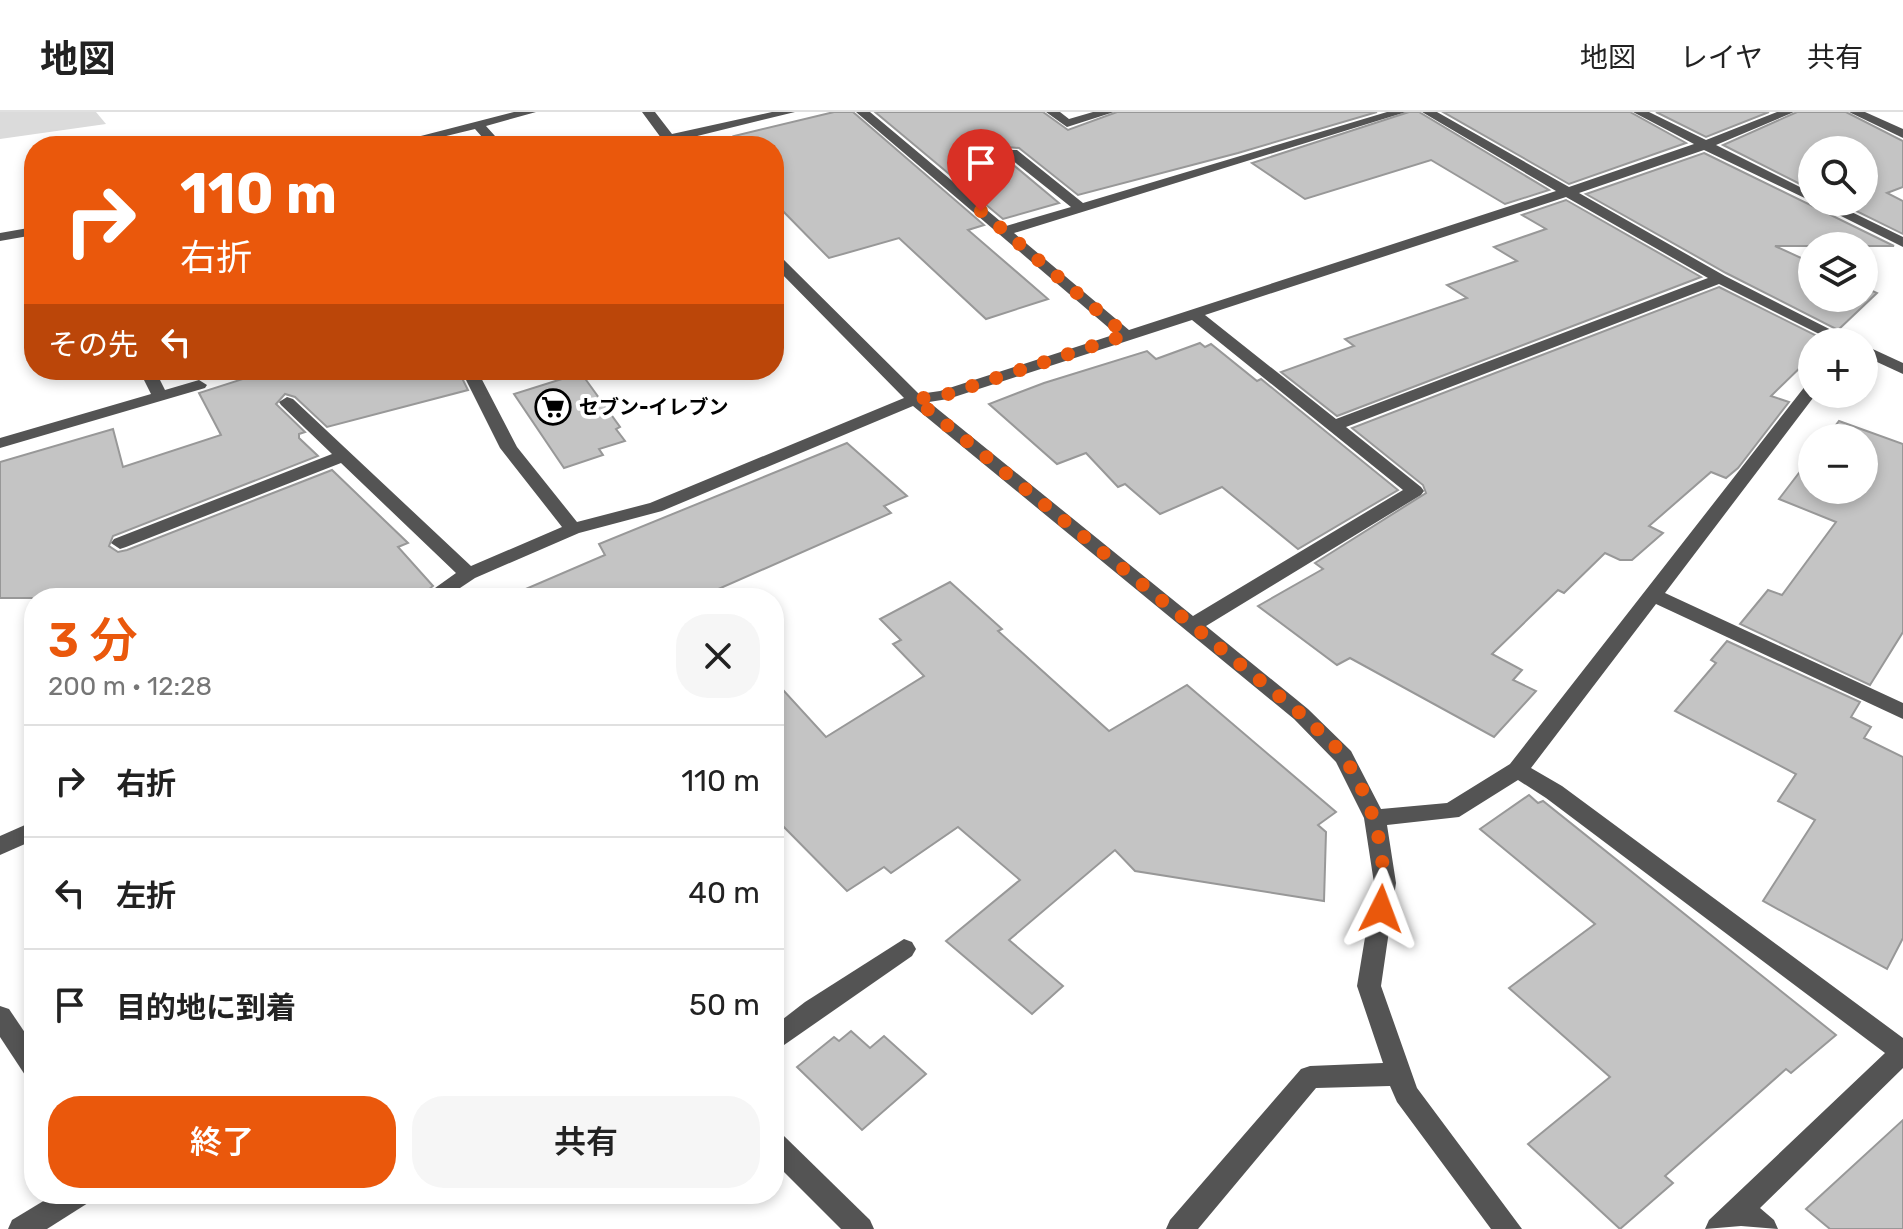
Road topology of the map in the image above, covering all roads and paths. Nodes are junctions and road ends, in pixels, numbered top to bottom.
1 (530, 112) edge
2 (648, 112) edge
3 (789, 112) edge
4 (862, 112) edge
5 (1052, 112) edge
6 (1108, 112) edge
7 (1400, 112) edge
8 (1428, 112) edge
9 (1639, 112) edge
10 (1788, 112) edge
11 (1855, 112) edge
12 (478, 125) junction
13 (1903, 134) edge
14 (431, 136) edge
15 (488, 136) edge
16 (666, 136) edge
17 (698, 136) edge
18 (1705, 145) junction
19 (1012, 153) dead end
20 (1798, 191) edge
21 (1567, 192) junction
22 (1081, 208) junction
23 (1848, 216) edge
24 (1005, 231) junction
25 (24, 233) edge
26 (0, 237) edge
27 (1903, 243) edge
28 (784, 270) edge
29 (1720, 279) junction
30 (1193, 313) junction
31 (1819, 328) edge
32 (1126, 335) junction
33 (1878, 357) edge
34 (1903, 369) edge
35 (152, 380) edge
36 (474, 380) edge
37 (199, 385) dead end
38 (160, 396) junction
39 (915, 399) junction
40 (287, 402) dead end
41 (1798, 406) edge
42 (1334, 426) junction
43 (0, 443) edge
44 (346, 455) junction
45 (573, 529) junction
46 (120, 543) dead end
47 (468, 574) junction
48 (446, 588) edge
49 (1651, 594) junction
50 (1193, 625) junction
51 (1903, 712) edge
52 (1518, 770) junction
53 (1375, 818) junction
54 (24, 835) edge
55 (0, 846) edge
56 (904, 949) dead end
57 (0, 1017) edge
58 (784, 1033) edge
59 (24, 1052) edge
60 (1903, 1052) edge
61 (1398, 1074) junction
62 (784, 1154) edge
63 (63, 1204) edge
64 (1741, 1209) junction
65 (22, 1229) edge
66 (860, 1229) edge
67 (1180, 1229) edge
68 (1508, 1229) edge
69 (1719, 1229) edge
70 (1764, 1229) edge

1 - 12 street
2 - 16 street
3 - 17 street
4 - 24 street
5 - 6 street
7 - 22 street
8 - 21 street
9 - 18 street
10 - 18 street
11 - 13 street
12 - 14 street
12 - 15 street
18 - 20 street
18 - 21 street
19 - 22 street
21 - 29 street
21 - 30 street
22 - 24 street
23 - 27 street
24 - 32 street
25 - 26 street
28 - 39 street
29 - 31 street
29 - 42 street
30 - 32 street
30 - 42 street
32 - 39 street
33 - 34 street
35 - 38 street
36 - 45 street
37 - 38 street
38 - 43 street
39 - 45 street
39 - 50 street
40 - 44 street
41 - 49 street
42 - 50 street
44 - 46 street
44 - 47 street
45 - 47 street
47 - 48 street
49 - 51 street
49 - 52 street
50 - 53 street
52 - 53 street
52 - 60 street
53 - 61 street
54 - 55 street
56 - 58 street
57 - 59 street
60 - 64 street
61 - 67 street
61 - 68 street
62 - 66 street
63 - 65 street
64 - 69 street
64 - 70 street

